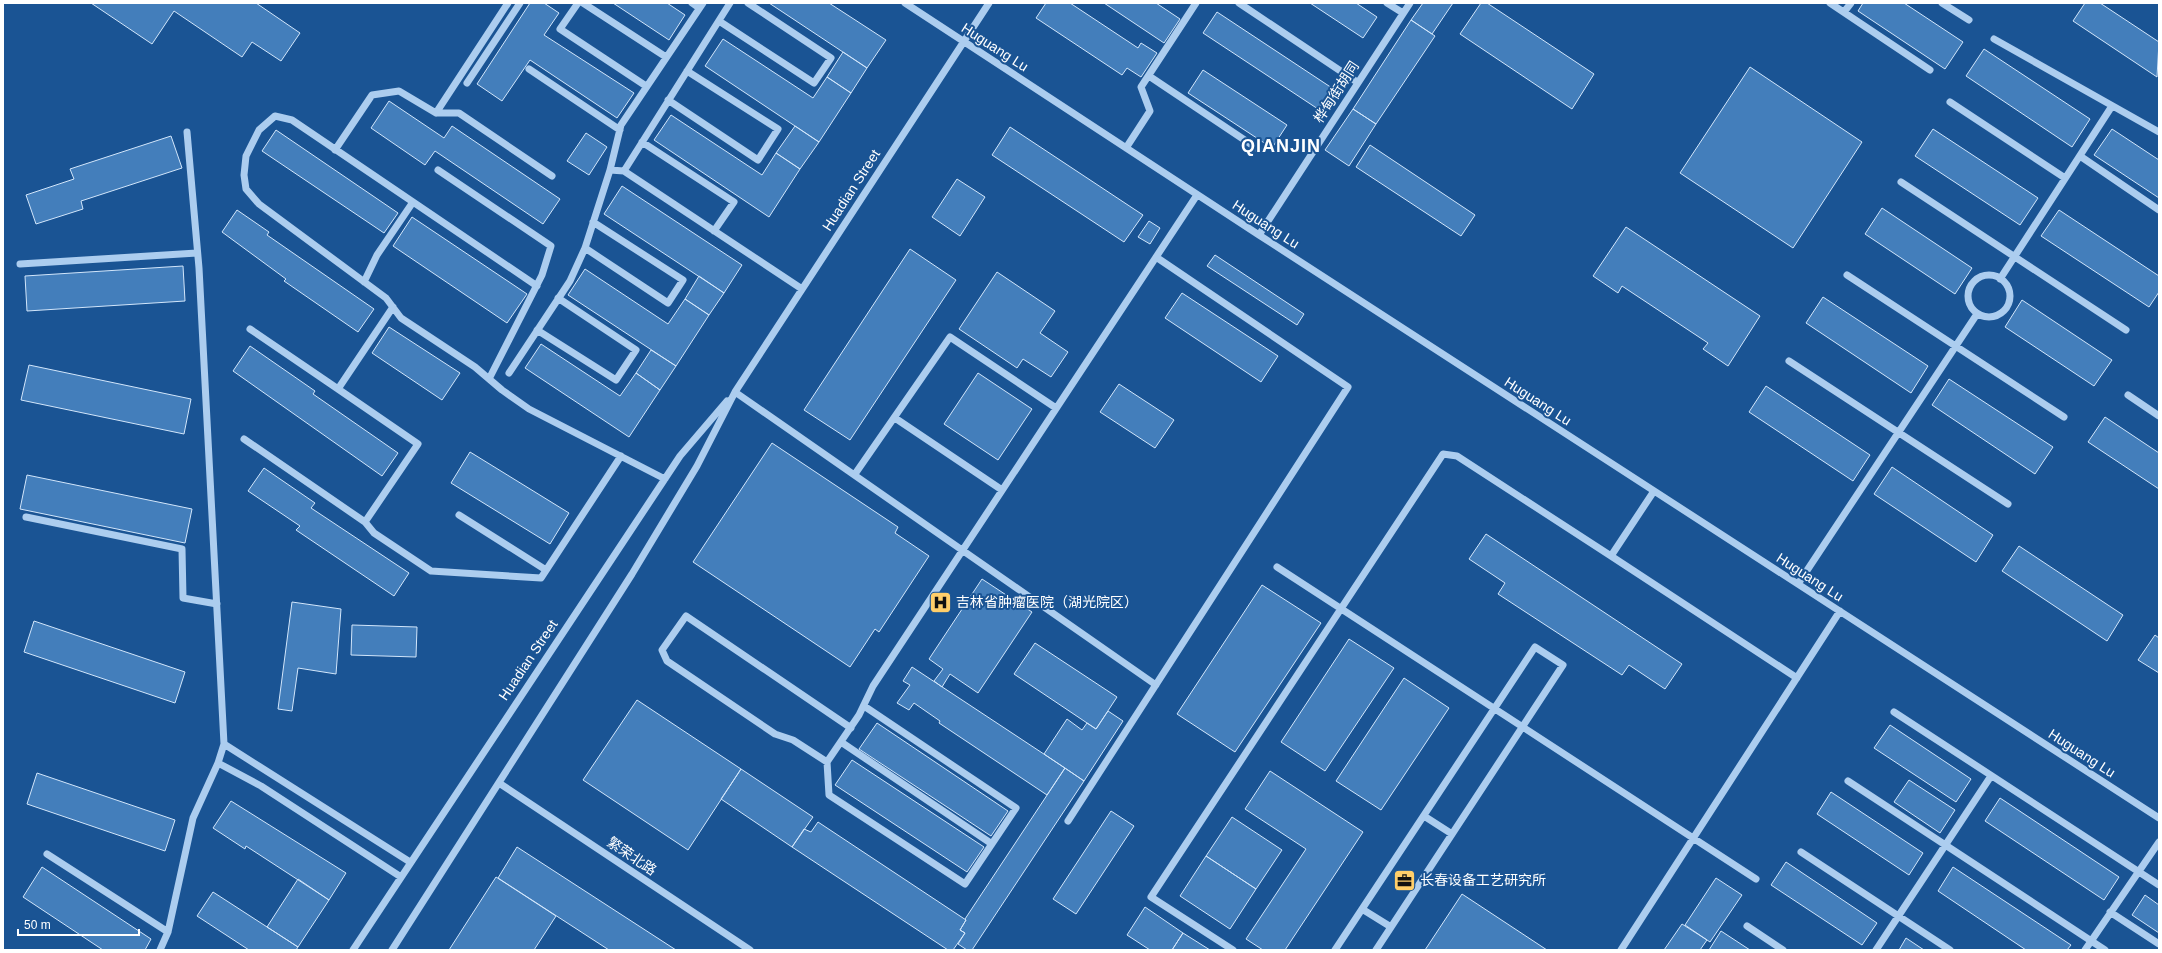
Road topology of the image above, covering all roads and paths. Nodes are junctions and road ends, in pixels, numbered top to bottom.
1 (508, 3) edge
2 (520, 3) edge
3 (578, 3) edge
4 (583, 3) edge
5 (692, 3) edge
6 (730, 3) edge
7 (748, 3) edge
8 (905, 3) edge
9 (989, 3) edge
10 (1239, 3) edge
11 (1387, 3) edge
12 (1410, 3) edge
13 (1830, 3) edge
14 (1850, 3) edge
15 (1942, 3) edge
16 (1194, 4) edge
17 (701, 6) edge
18 (1844, 12) junction
19 (1403, 13) junction
20 (1968, 20) dead end
21 (719, 21) junction
22 (1994, 39) dead end
23 (964, 42) junction
24 (666, 57) junction
25 (529, 69) dead end
26 (1930, 70) dead end
27 (687, 71) junction
28 (1149, 76) junction
29 (467, 82) dead end
30 (1357, 82) junction
31 (646, 86) junction
32 (668, 100) junction
33 (1950, 102) dead end
34 (2112, 106) junction
35 (436, 113) junction
36 (620, 130) junction
37 (187, 132) dead end
38 (2159, 132) edge
39 (642, 142) junction
40 (1126, 148) junction
41 (1258, 149) dead end
42 (335, 150) junction
43 (2080, 156) junction
44 (438, 170) dead end
45 (610, 170) junction
46 (624, 171) junction
47 (552, 176) dead end
48 (2065, 178) junction
49 (1902, 182) dead end
50 (1197, 195) junction
51 (412, 202) junction
52 (2159, 210) edge
53 (593, 222) junction
54 (714, 231) junction
55 (1259, 235) junction
56 (585, 248) junction
57 (197, 253) junction
58 (1156, 257) junction
59 (2015, 257) junction
60 (20, 264) dead end
61 (1847, 275) dead end
62 (2000, 279) junction
63 (364, 282) junction
64 (537, 286) junction
65 (802, 289) junction
66 (558, 298) junction
67 (393, 307) junction
68 (1978, 314) junction
69 (250, 330) dead end
70 (537, 330) junction
71 (2126, 330) dead end
72 (1956, 346) junction
73 (1789, 361) dead end
74 (508, 373) dead end
75 (489, 379) junction
76 (338, 389) junction
77 (735, 392) junction
78 (2128, 395) dead end
79 (1056, 408) junction
80 (2159, 416) edge
81 (2064, 417) dead end
82 (895, 418) junction
83 (1899, 433) junction
84 (244, 439) dead end
85 (621, 456) junction
86 (855, 474) junction
87 (665, 479) junction
88 (1002, 490) junction
89 (1654, 491) junction
90 (2008, 504) dead end
91 (458, 515) dead end
92 (26, 517) dead end
93 (365, 522) junction
94 (963, 550) junction
95 (1611, 556) junction
96 (1277, 567) dead end
97 (546, 570) junction
98 (1798, 584) junction
99 (217, 604) junction
100 (1341, 609) junction
101 (1840, 611) junction
102 (1797, 678) junction
103 (1156, 685) junction
104 (864, 706) junction
105 (1495, 709) junction
106 (1894, 712) dead end
107 (1523, 727) junction
108 (851, 728) junction
109 (841, 742) junction
110 (224, 744) junction
111 (827, 762) junction
112 (218, 763) junction
113 (1991, 776) junction
114 (1848, 781) dead end
115 (499, 783) junction
116 (1424, 816) junction
117 (2159, 818) edge
118 (1068, 821) dead end
119 (1452, 834) junction
120 (1693, 838) junction
121 (2159, 842) edge
122 (992, 844) junction
123 (1945, 845) junction
124 (1801, 852) dead end
125 (47, 854) dead end
126 (410, 862) junction
127 (2138, 871) junction
128 (401, 877) junction
129 (1756, 879) dead end
130 (2159, 885) edge
131 (1362, 909) junction
132 (2110, 912) junction
133 (1898, 916) junction
134 (1747, 926) dead end
135 (1391, 927) junction
136 (168, 932) junction
137 (2091, 941) junction
138 (2159, 944) edge
139 (160, 950) edge
140 (353, 950) edge
141 (392, 950) edge
142 (750, 950) edge
143 (1233, 950) edge
144 (1335, 950) edge
145 (1376, 950) edge
146 (1621, 950) edge
147 (1784, 950) edge
148 (1876, 950) edge
149 (1950, 950) edge
150 (2085, 950) edge
151 (2105, 950) edge

1 - 35 street
2 - 29 street
3 - 31 street
4 - 24 street
5 - 17 street
6 - 21 street
7 - 21 street
8 - 23 street, Huguang Lu
9 - 23 street, Huadian Street
10 - 30 street
11 - 19 street
12 - 19 street, 桦甸街胡同
13 - 18 street
14 - 18 street
15 - 20 street
16 - 28 street
17 - 24 street
18 - 26 street
19 - 30 street, 桦甸街胡同
21 - 27 street
22 - 34 street
23 - 40 street, Huguang Lu
23 - 65 street, Huadian Street
24 - 31 street
25 - 36 street
27 - 32 street
27 - 32 street
28 - 40 street
28 - 41 street
30 - 55 street, 桦甸街胡同
31 - 36 street
32 - 39 street
33 - 48 street
34 - 38 street
34 - 43 street
35 - 42 street
35 - 47 street
36 - 45 street
37 - 57 street
39 - 46 street
39 - 54 street
40 - 50 street, Huguang Lu
42 - 51 street
42 - 63 street
43 - 48 street
43 - 52 street
44 - 64 street
45 - 46 street
45 - 53 street
46 - 54 street
48 - 59 street
49 - 59 street
50 - 55 street, Huguang Lu
50 - 58 street
51 - 63 street
51 - 64 street
53 - 56 street
53 - 56 street
54 - 65 street
55 - 89 street, Huguang Lu
56 - 66 street
57 - 60 street
57 - 99 street
58 - 79 street
58 - 103 street
59 - 62 street
59 - 71 street
61 - 72 street
62 - 68 street
62 - 68 street
63 - 67 street
64 - 75 street
65 - 77 street, Huadian Street
66 - 70 street
66 - 70 street
67 - 75 street
67 - 76 street
68 - 72 street
69 - 76 street
70 - 74 street
72 - 81 street
72 - 83 street
73 - 83 street
75 - 85 street
76 - 93 street
77 - 86 street
77 - 87 street, Huadian Street
77 - 115 street, Huadian Street
78 - 80 street
79 - 82 street
79 - 88 street
82 - 86 street
82 - 88 street
83 - 90 street
83 - 98 street
84 - 93 street
85 - 87 street
85 - 97 street
86 - 94 street
87 - 126 street, Huadian Street
88 - 94 street
89 - 95 street
89 - 98 street, Huguang Lu
91 - 97 street
92 - 99 street
93 - 97 street
94 - 103 street
94 - 104 street
95 - 100 street
95 - 102 street
96 - 100 street
98 - 101 street, Huguang Lu
99 - 110 street
100 - 105 street
100 - 143 street
101 - 102 street
101 - 117 street, Huguang Lu
102 - 120 street
103 - 118 street
104 - 108 street
104 - 122 street
105 - 107 street
105 - 107 street
105 - 116 street
106 - 113 street
107 - 119 street
107 - 120 street
108 - 109 street
108 - 111 street
109 - 111 street
109 - 122 street
110 - 112 street
110 - 126 street
111 - 122 street
112 - 128 street
112 - 136 street
113 - 123 street
113 - 127 street
114 - 123 street
115 - 141 street, Huadian Street
115 - 142 street, 繁荣北路
116 - 119 street
116 - 131 street
119 - 135 street
120 - 129 street
120 - 146 street
121 - 127 street
123 - 133 street
123 - 137 street
124 - 133 street
125 - 136 street
126 - 128 street, Huadian Street
127 - 130 street
127 - 132 street
128 - 140 street, Huadian Street
131 - 135 street
131 - 144 street
132 - 137 street
132 - 138 street
133 - 148 street
133 - 149 street
134 - 147 street
135 - 145 street
136 - 139 street
137 - 150 street
137 - 151 street

